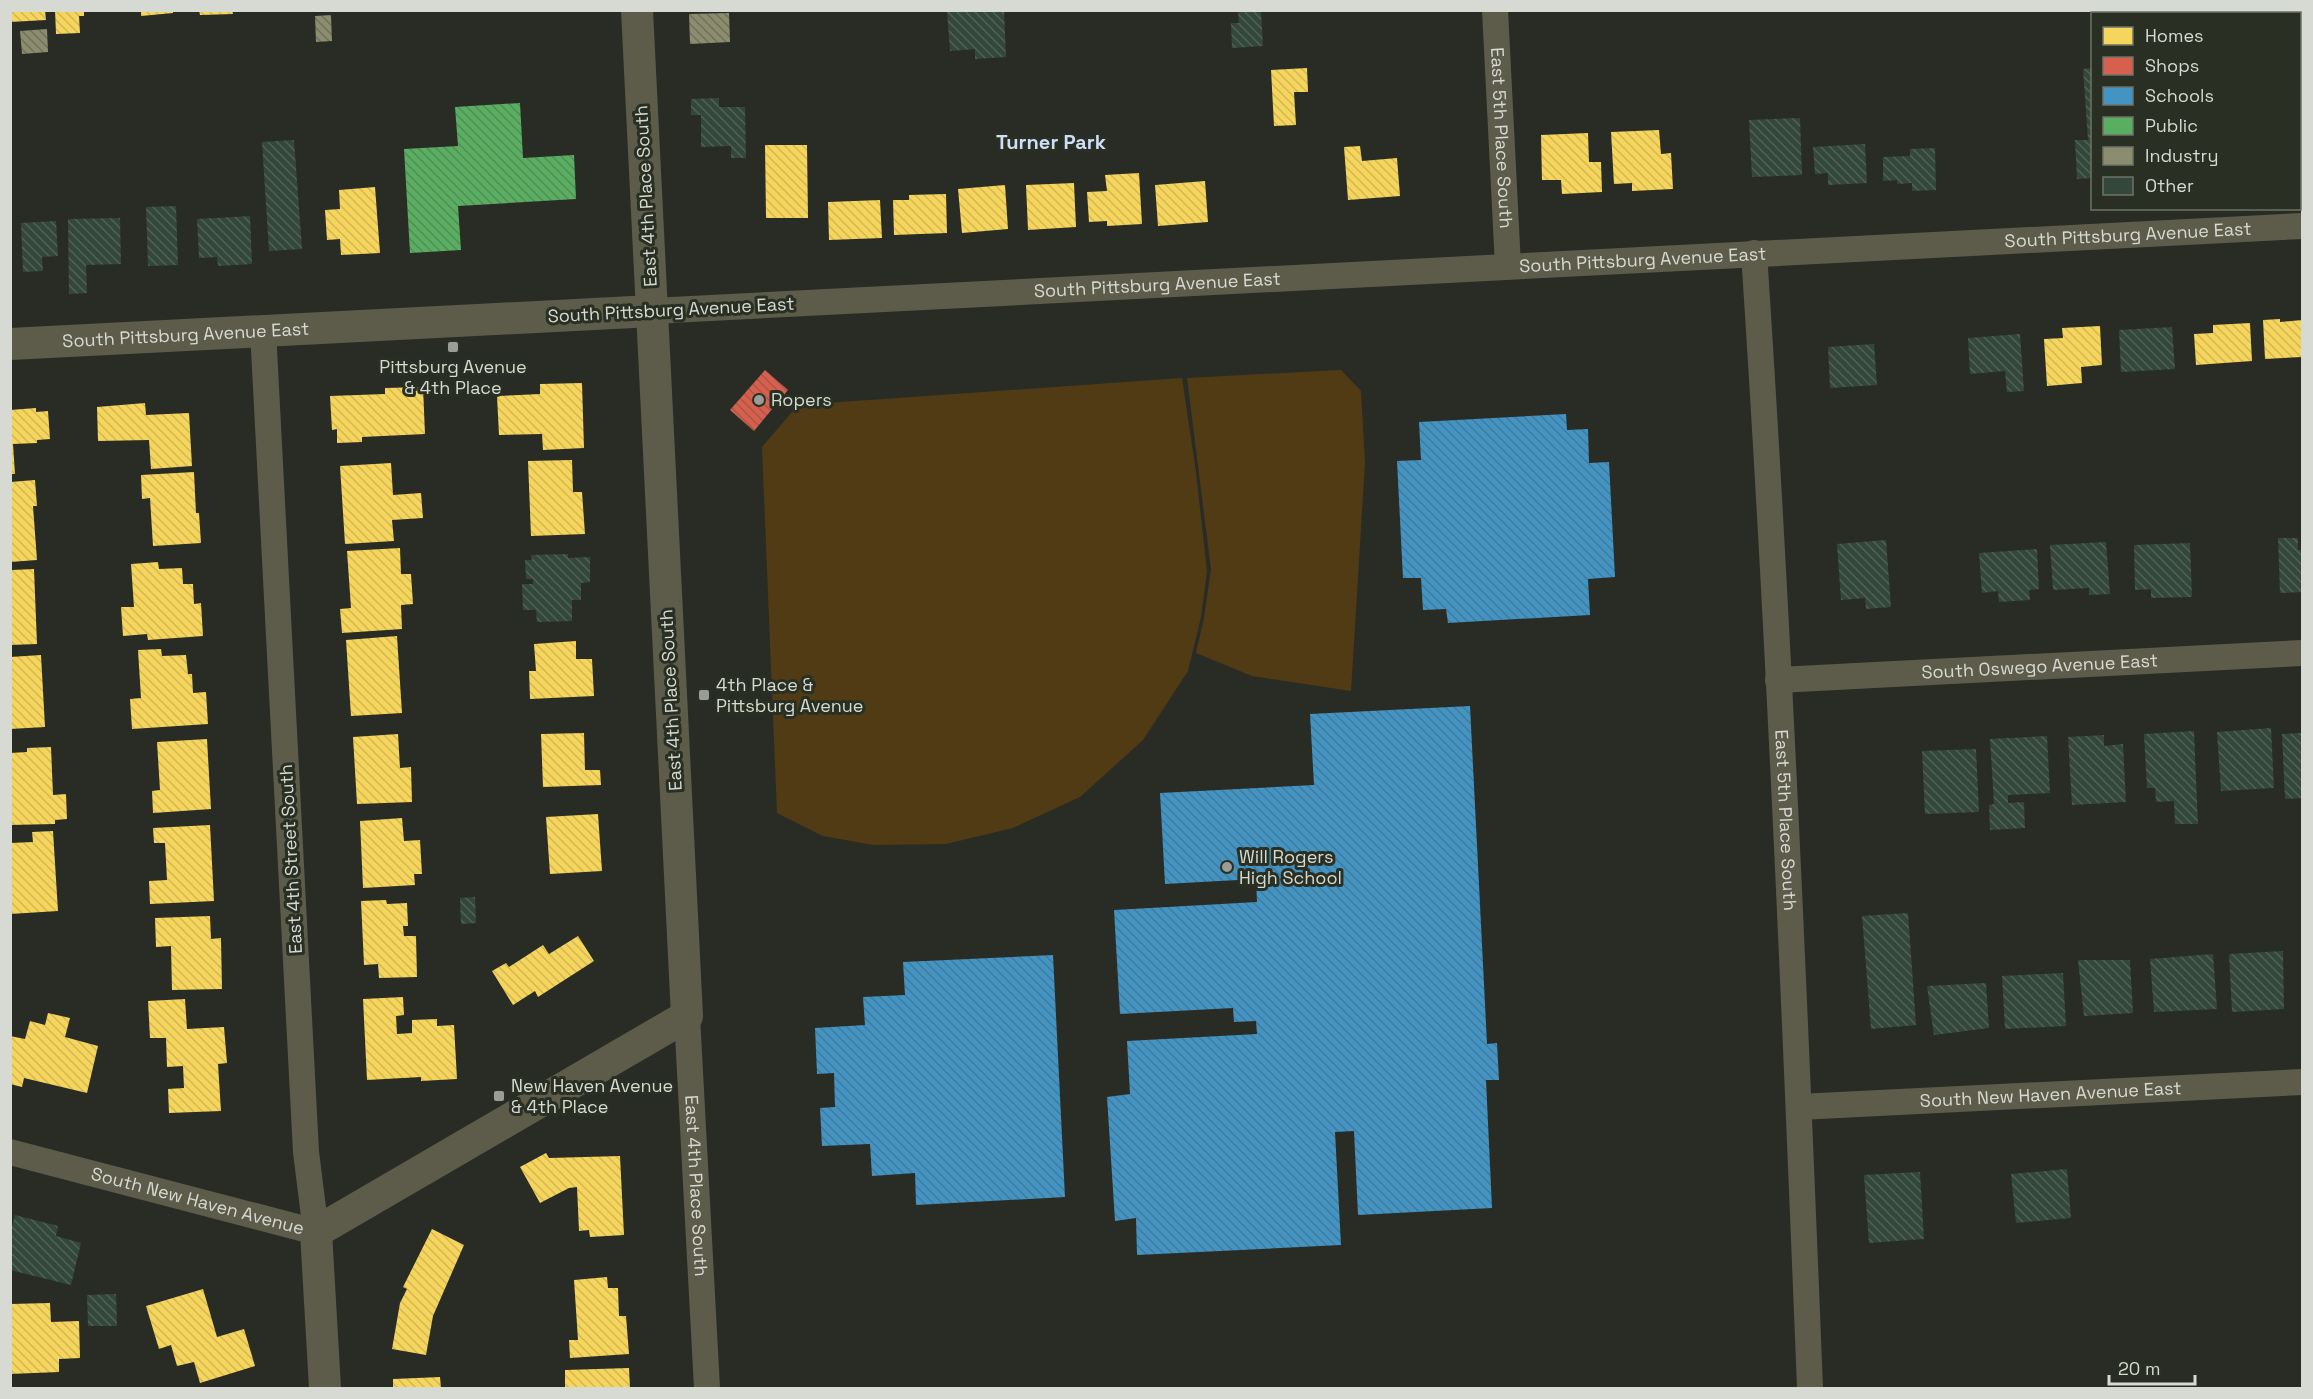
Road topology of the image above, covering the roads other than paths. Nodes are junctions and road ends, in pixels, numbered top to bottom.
1 (637, 10) edge
2 (1495, 10) edge
3 (2302, 226) edge
4 (1754, 253) junction
5 (1508, 266) junction
6 (652, 311) junction
7 (263, 330) junction
8 (10, 344) edge
9 (2302, 653) edge
10 (1778, 680) junction
11 (687, 1016) junction
12 (2302, 1082) edge
13 (1799, 1107) junction
14 (10, 1152) edge
15 (316, 1232) junction
16 (325, 1389) edge
17 (707, 1389) edge
18 (1810, 1389) edge

1 - 6 street, East 4th Place South
2 - 5 street, East 5th Place South
3 - 4 street, South Pittsburg Avenue East
4 - 5 street, South Pittsburg Avenue East
4 - 10 street, East 5th Place South
5 - 6 street, South Pittsburg Avenue East
6 - 7 street, South Pittsburg Avenue East
6 - 11 street, East 4th Place South
7 - 8 street, South Pittsburg Avenue East
7 - 15 street, East 4th Street South
9 - 10 street, South Oswego Avenue East
10 - 13 street, East 5th Place South
11 - 15 street, South New Haven Avenue
11 - 17 street, East 4th Place South
12 - 13 street, South New Haven Avenue East
13 - 18 street, East 5th Place South
14 - 15 street, South New Haven Avenue
15 - 16 street, East 4th Street South

